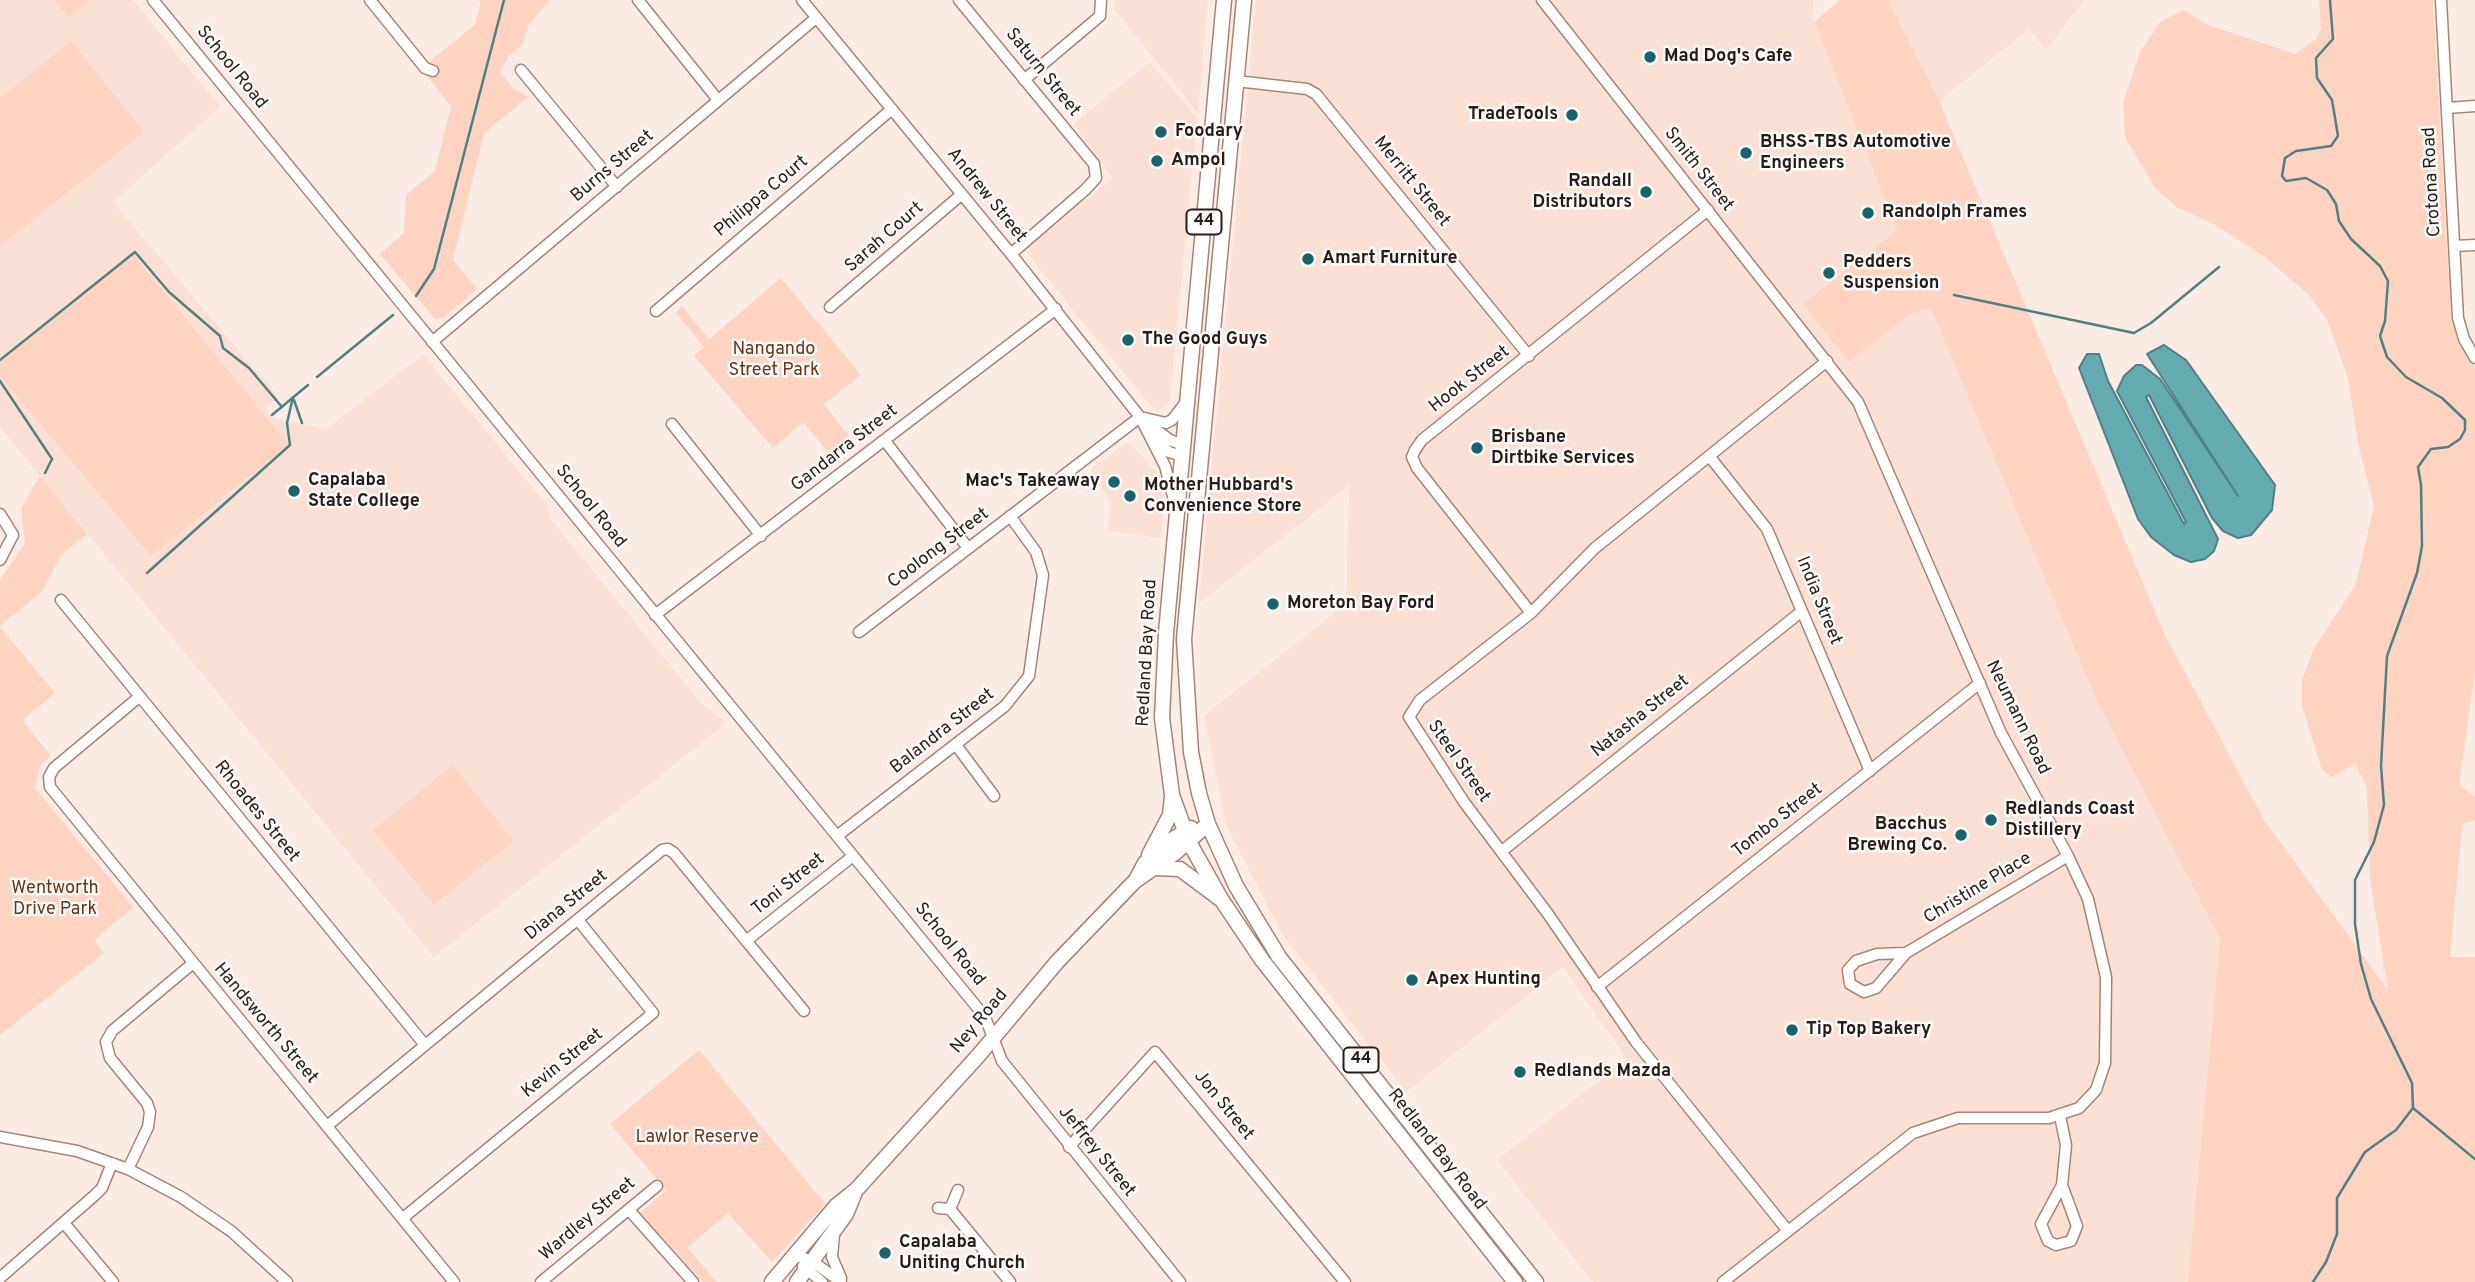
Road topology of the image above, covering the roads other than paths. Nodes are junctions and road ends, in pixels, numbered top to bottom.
1 (153, 0) edge
2 (370, 0) edge
3 (638, 0) edge
4 (802, 0) edge
5 (959, 0) edge
6 (1101, 0) edge
7 (1224, 0) edge
8 (1244, 0) edge
9 (1542, 0) edge
10 (2441, 0) edge
11 (817, 18) junction
12 (521, 70) dead end
13 (433, 71) dead end
14 (1024, 80) junction
15 (1236, 81) junction
16 (718, 100) junction
17 (2475, 106) edge
18 (2447, 108) junction
19 (892, 110) junction
20 (617, 187) junction
21 (962, 194) junction
22 (1708, 211) junction
23 (2475, 245) edge
24 (2454, 246) junction
25 (1011, 254) junction
26 (830, 307) dead end
27 (1055, 309) junction
28 (656, 311) dead end
29 (432, 342) junction
30 (1528, 356) junction
31 (2475, 358) edge
32 (1826, 361) junction
33 (1186, 401) junction
34 (1140, 417) junction
35 (672, 424) dead end
36 (1149, 434) junction
37 (885, 441) junction
38 (1183, 451) junction
39 (1202, 454) junction
40 (1710, 457) junction
41 (0, 514) edge
42 (1010, 516) junction
43 (1176, 516) junction
44 (761, 536) junction
45 (968, 548) junction
46 (0, 560) edge
47 (61, 600) dead end
48 (1802, 611) junction
49 (1531, 612) junction
50 (655, 615) junction
51 (859, 632) dead end
52 (1980, 683) junction
53 (139, 696) junction
54 (956, 744) junction
55 (1870, 771) junction
56 (1172, 795) junction
57 (994, 796) dead end
58 (1208, 824) junction
59 (837, 836) junction
60 (1187, 836) junction
61 (1502, 851) junction
62 (853, 856) junction
63 (2068, 856) junction
64 (1151, 865) junction
65 (1221, 899) junction
66 (578, 920) junction
67 (746, 941) junction
68 (1906, 953) junction
69 (192, 964) junction
70 (1597, 987) junction
71 (804, 1011) dead end
72 (992, 1040) junction
73 (425, 1045) junction
74 (2060, 1116) junction
75 (327, 1126) junction
76 (0, 1137) edge
77 (1069, 1147) junction
78 (112, 1163) junction
79 (128, 1169) junction
80 (2062, 1185) junction
81 (657, 1186) dead end
82 (958, 1189) dead end
83 (856, 1190) junction
84 (938, 1208) dead end
85 (950, 1209) junction
86 (629, 1210) junction
87 (403, 1218) junction
88 (64, 1223) junction
89 (834, 1231) junction
90 (1788, 1231) junction
91 (795, 1255) junction
92 (805, 1271) edge
93 (0, 1278) edge
94 (113, 1282) edge
95 (287, 1282) edge
96 (454, 1282) edge
97 (541, 1282) edge
98 (693, 1282) edge
99 (772, 1282) edge
100 (822, 1282) edge
101 (842, 1282) edge
102 (1010, 1282) edge
103 (1180, 1282) edge
104 (1345, 1282) edge
105 (1515, 1282) edge
106 (1536, 1282) edge
107 (1723, 1282) edge

1 - 29 street, School Road
2 - 13 street
3 - 16 street
4 - 11 street, Andrew Street
5 - 14 street, Saturn Street
6 - 14 street
7 - 33 main road, Redland Bay Road / 44
8 - 15 main road, Redland Bay Road / 44
9 - 22 street, Smith Street
10 - 18 street, Crotona Road
11 - 16 street, Burns Street
11 - 19 street, Andrew Street
12 - 20 street
14 - 25 street, Saturn Street
15 - 30 street, Merritt Street
15 - 39 main road, Redland Bay Road / 44
16 - 20 street, Burns Street
17 - 18 street
18 - 24 street, Crotona Road
19 - 21 street, Andrew Street
19 - 28 street, Philippa Court
20 - 29 street, Burns Street
21 - 25 street, Andrew Street
21 - 26 street, Sarah Court
22 - 30 street, Hook Street
22 - 32 street, Smith Street
23 - 24 street
24 - 31 street, Crotona Road
25 - 27 street, Andrew Street
27 - 34 street, Andrew Street
27 - 37 street, Gandarra Street
29 - 50 street, School Road
30 - 49 street, Hook Street
32 - 40 street, Steel Street
32 - 52 street, Neumann Road
33 - 34 street
33 - 38 main road, Redland Bay Road / 44
34 - 36 street, Andrew Street
34 - 38 street, Andrew Street
34 - 42 street, Coolong Street
35 - 44 street
36 - 38 street, Andrew Street
36 - 43 street, Andrew Street
37 - 44 street, Gandarra Street
37 - 45 street
38 - 39 main road
38 - 43 main road, Redland Bay Road / 44
39 - 58 main road, Redland Bay Road / 44
40 - 48 street, India Street
40 - 49 street, Steel Street
41 - 46 street
42 - 45 street, Coolong Street
42 - 54 street, Balandra Street
43 - 56 main road, Redland Bay Road / 44
44 - 50 street, Gandarra Street
45 - 51 street, Coolong Street
47 - 53 street, Rhoades Street
48 - 55 street, India Street
48 - 61 street, Natasha Street
49 - 61 street, Steel Street
50 - 59 street, School Road
52 - 55 street, Tombo Street
52 - 63 street, Neumann Road
53 - 69 street, Handsworth Street
53 - 73 street, Rhoades Street
54 - 57 street
54 - 59 street, Balandra Street
55 - 70 street, Tombo Street
56 - 60 main road, Redland Bay Road / 44
56 - 64 main road
58 - 60 main road, Ney Road
58 - 106 main road, Redland Bay Road / 44
59 - 62 street, School Road
60 - 64 main road, Ney Road
60 - 65 main road, Redland Bay Road / 44
61 - 70 street, Steel Street
62 - 67 street, Toni Street
62 - 72 street, School Road
63 - 68 street, Christine Place
63 - 74 street, Neumann Road
64 - 65 main road
64 - 72 main road, Ney Road
65 - 105 main road, Redland Bay Road / 44
66 - 67 street, Diana Street
66 - 73 street, Diana Street
66 - 87 street, Kevin Street
67 - 71 street, Diana Street
68 - 68 street, Christine Place
69 - 75 street, Handsworth Street
69 - 79 street
70 - 90 street, Steel Street
72 - 77 street, Jeffrey Street
72 - 83 main road, Ney Road
73 - 75 street, Diana Street
74 - 80 street
74 - 90 street
75 - 87 street, Handsworth Street
76 - 78 street
77 - 103 street, Jeffrey Street
77 - 104 street, Jon Street
78 - 79 street
78 - 88 street
79 - 95 street
80 - 80 street
81 - 86 street, Wardley Street
82 - 85 street
83 - 89 main road, Ney Road
83 - 91 main road, Ney Road
84 - 85 street
85 - 102 street
86 - 97 street, Wardley Street
86 - 98 street
87 - 96 street, Handsworth Street
88 - 93 street
88 - 94 street
89 - 92 main road, Ney Road
89 - 101 street
90 - 107 street
91 - 92 street
91 - 99 main road, Ney Road
92 - 100 street
92 - 101 street

